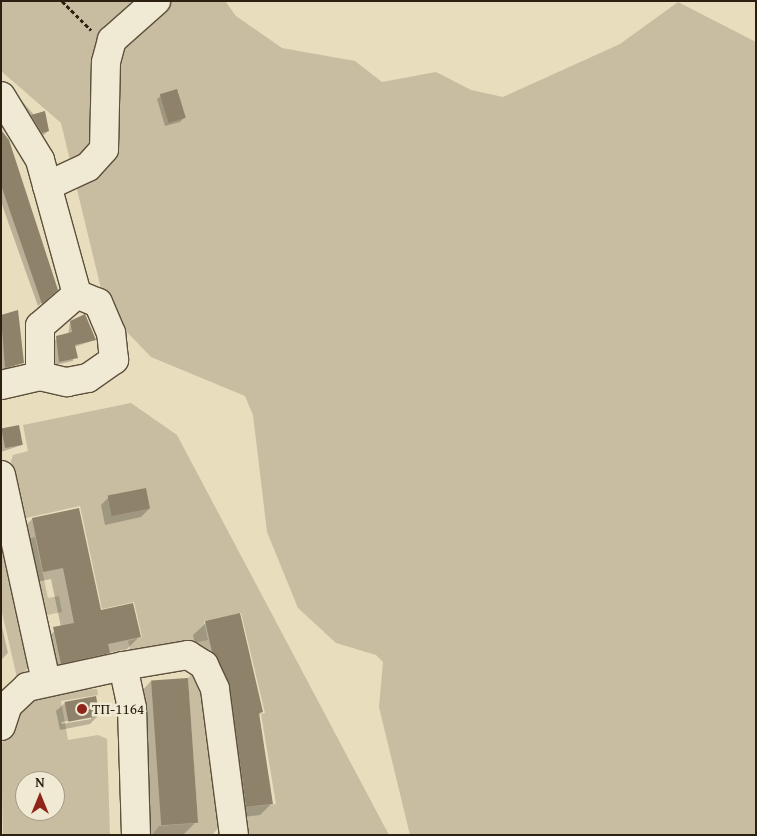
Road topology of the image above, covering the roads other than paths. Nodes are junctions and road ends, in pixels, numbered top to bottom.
1 (156, 1) edge
2 (1, 96) edge
3 (47, 186) junction
4 (77, 294) junction
5 (40, 376) junction
6 (1, 385) edge
7 (1, 475) edge
8 (123, 666) junction
9 (46, 682) junction
10 (1, 726) edge
11 (136, 835) edge
12 (234, 835) edge

1 - 3 street
2 - 3 street
3 - 4 street
4 - 5 street
4 - 5 street
5 - 6 street
7 - 9 street
8 - 9 street
8 - 11 street
8 - 12 street
9 - 10 street

